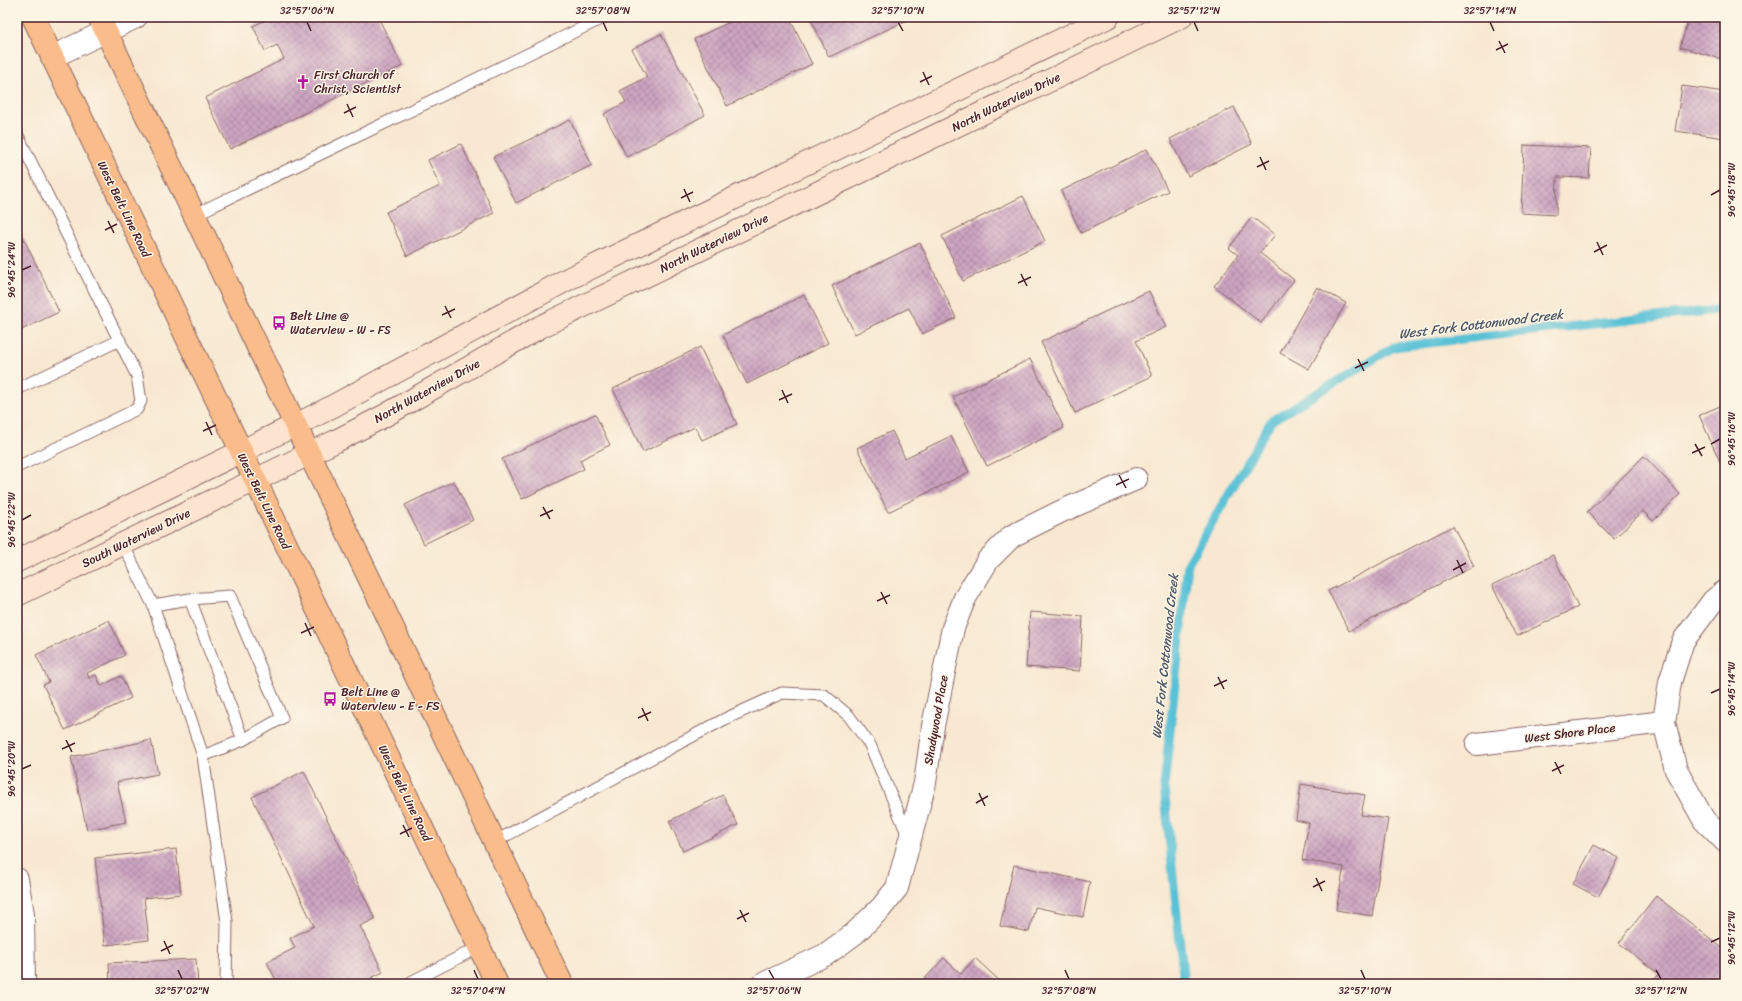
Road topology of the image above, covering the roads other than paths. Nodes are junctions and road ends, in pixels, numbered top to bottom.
1 (33, 17) edge
2 (136, 17) edge
3 (605, 17) edge
4 (1108, 17) edge
5 (1181, 17) edge
6 (102, 24) edge
7 (52, 57) junction
8 (17, 134) edge
9 (194, 215) junction
10 (120, 340) junction
11 (17, 389) edge
12 (295, 425) junction
13 (240, 451) junction
14 (309, 453) junction
15 (17, 467) edge
16 (1136, 479) dead end
17 (254, 480) junction
18 (123, 544) junction
19 (17, 561) edge
20 (1725, 591) edge
21 (17, 595) edge
22 (190, 599) junction
23 (153, 605) junction
24 (1664, 722) junction
25 (243, 740) junction
26 (1477, 744) dead end
27 (203, 756) junction
28 (910, 841) junction
29 (1725, 841) edge
30 (494, 842) junction
31 (17, 879) edge
32 (479, 947) junction
33 (24, 984) edge
34 (226, 984) edge
35 (412, 984) edge
36 (497, 984) edge
37 (562, 984) edge
38 (763, 984) edge

1 - 7 main road, West Belt Line Road
2 - 6 street
3 - 9 lane
4 - 12 street
5 - 14 street, North Waterview Drive
6 - 7 street
6 - 9 main road
7 - 13 main road, West Belt Line Road
8 - 10 lane
9 - 12 main road
10 - 11 lane
10 - 15 lane
12 - 13 street
12 - 14 main road
13 - 17 main road, West Belt Line Road
13 - 19 street
14 - 17 street, North Waterview Drive
14 - 30 main road
16 - 28 street, Shadywood Place
17 - 18 street, South Waterview Drive
17 - 32 main road, West Belt Line Road
18 - 21 street, South Waterview Drive
18 - 23 lane
20 - 24 street
22 - 23 lane
22 - 25 lane
22 - 25 lane
23 - 27 lane
24 - 26 street, West Shore Place
24 - 29 street
25 - 27 lane
27 - 34 lane
28 - 30 lane
28 - 38 street, Shadywood Place
30 - 37 main road
31 - 33 street
32 - 35 lane
32 - 36 main road, West Belt Line Road

